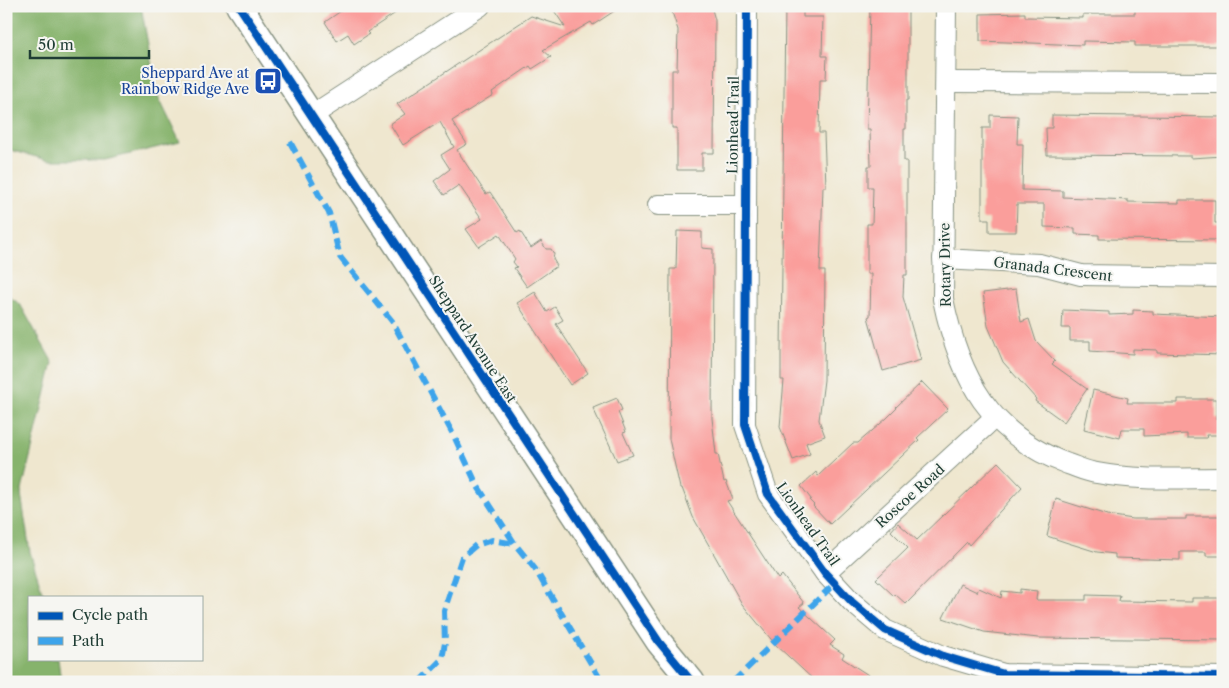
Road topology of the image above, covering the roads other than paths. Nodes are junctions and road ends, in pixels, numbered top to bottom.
1 (239, 6) edge
2 (480, 6) edge
3 (747, 6) edge
4 (946, 6) edge
5 (946, 82) junction
6 (1223, 83) edge
7 (311, 116) junction
8 (658, 205) dead end
9 (744, 205) junction
10 (943, 259) junction
11 (1223, 277) edge
12 (994, 418) junction
13 (1223, 478) edge
14 (825, 573) junction
15 (1223, 677) edge
16 (692, 682) edge

1 - 7 main road, Sheppard Avenue East
2 - 7 street
3 - 9 street, Lionhead Trail
4 - 5 street, Rotary Drive
5 - 6 street
5 - 10 street, Rotary Drive
7 - 16 main road, Sheppard Avenue East
8 - 9 street
9 - 14 street, Lionhead Trail
10 - 11 street, Granada Crescent
10 - 12 street, Rotary Drive
12 - 13 street, Rotary Drive
12 - 14 street, Roscoe Road
14 - 15 street, Lionhead Trail

